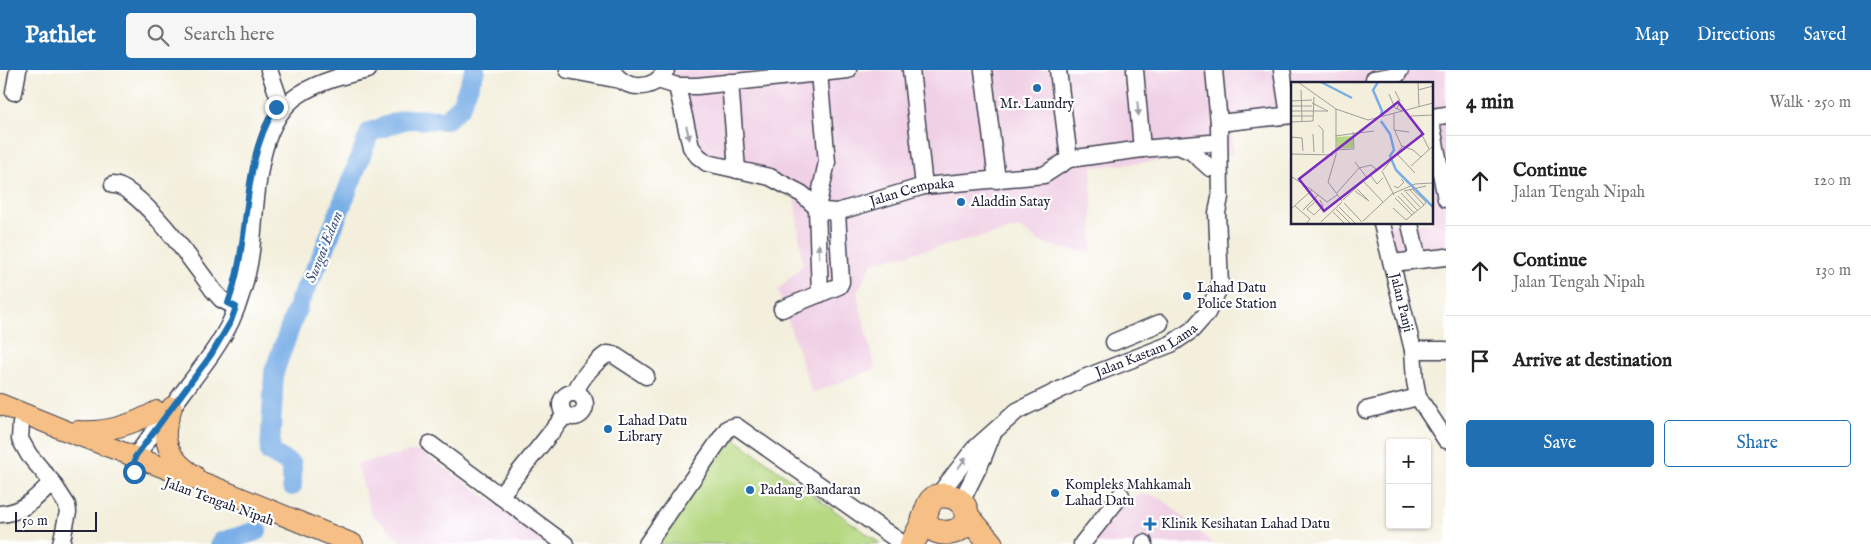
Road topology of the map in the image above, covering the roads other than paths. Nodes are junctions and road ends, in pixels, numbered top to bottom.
1 (18, 70) edge
2 (269, 70) edge
3 (336, 70) edge
4 (368, 70) edge
5 (568, 70) edge
6 (848, 70) edge
7 (911, 70) edge
8 (984, 70) edge
9 (1058, 70) edge
10 (1135, 70) edge
11 (1204, 70) edge
12 (1214, 70) edge
13 (1282, 70) edge
14 (1400, 70) edge
15 (819, 73) junction
16 (616, 75) edge
17 (662, 75) edge
18 (1374, 79) dead end
19 (730, 82) junction
20 (677, 86) junction
21 (14, 92) dead end
22 (281, 106) junction
23 (1291, 115) edge
24 (1219, 124) junction
25 (1434, 137) edge
26 (1210, 143) junction
27 (1178, 146) junction
28 (1142, 149) junction
29 (1069, 160) junction
30 (1210, 168) junction
31 (737, 170) junction
32 (997, 180) junction
33 (113, 185) dead end
34 (924, 186) junction
35 (1446, 199) edge
36 (817, 208) junction
37 (837, 212) junction
38 (1217, 213) junction
39 (1382, 225) edge
40 (1410, 225) edge
41 (1446, 257) edge
42 (1418, 260) junction
43 (1392, 263) junction
44 (820, 294) junction
45 (232, 305) junction
46 (782, 309) dead end
47 (1114, 342) dead end
48 (1158, 349) junction
49 (1413, 350) junction
50 (1446, 350) edge
51 (646, 376) dead end
52 (1418, 397) junction
53 (0, 404) edge
54 (165, 409) junction
55 (1366, 410) dead end
56 (0, 414) edge
57 (21, 424) junction
58 (64, 430) junction
59 (992, 433) junction
60 (1446, 440) edge
61 (430, 444) dead end
62 (129, 462) junction
63 (52, 482) junction
64 (212, 486) junction
65 (1121, 495) dead end
66 (500, 496) junction
67 (937, 497) junction
68 (964, 509) junction
69 (0, 514) edge
70 (924, 518) junction
71 (950, 540) edge
72 (61, 544) edge
73 (327, 544) edge
74 (353, 544) edge
75 (565, 544) edge
76 (647, 544) edge
77 (902, 544) edge
78 (912, 544) edge
79 (990, 544) edge
80 (1082, 544) edge

1 - 21 street
2 - 22 street
3 - 22 street
4 - 22 street
5 - 16 street
6 - 15 street
7 - 34 street
8 - 32 street
9 - 29 street
10 -> 28 street
11 - 26 street, Jalan Kastam Lama
12 - 24 street, Jalan Kastam Lama
13 - 23 street
14 - 18 street
15 - 19 street
15 - 36 street
16 - 17 street
17 - 20 street
19 - 20 street
19 - 31 street
20 -> 31 street, Jalan Cempaka
22 - 45 street
23 - 24 street
24 - 38 street, Jalan Kastam Lama
25 - 35 street
26 - 27 street, Jalan Cempaka
26 - 30 street, Jalan Kastam Lama
27 - 28 street, Jalan Cempaka
27 - 30 street
28 - 29 street, Jalan Cempaka
29 - 32 street, Jalan Cempaka
30 - 38 street, Jalan Kastam Lama
31 - 36 street, Jalan Cempaka
32 - 34 street, Jalan Cempaka
33 - 45 street
34 - 37 street, Jalan Cempaka
36 - 37 street, Jalan Cempaka
44 -> 36 street
37 - 44 street
38 - 48 street, Jalan Kastam Lama
39 - 43 street, Jalan Panji
40 - 42 street
41 - 42 street
42 - 43 street
43 - 49 street, Jalan Panji
44 - 46 street
45 - 54 street
47 - 48 street
48 - 59 street, Jalan Kastam Lama
49 - 50 street, Jalan Panji
49 - 52 street
51 - 66 street
52 - 55 street
52 - 60 street
53 - 58 main road, Jalan Tengah Nipah
54 - 58 main road
54 - 62 street
54 - 64 main road
56 - 57 main road, Jalan Tengah Nipah
57 - 62 main road, Jalan Tengah Nipah
57 - 63 street
58 - 62 main road, Jalan Tengah Nipah
67 -> 59 street, Jalan Kastam Lama
59 - 68 street
61 - 66 street
62 - 64 main road, Jalan Tengah Nipah
62 - 73 main road, Jalan Tengah Nipah
63 - 69 street
63 - 72 street
64 - 74 main road, Jalan Tengah Nipah
65 - 80 street
66 - 75 street
67 - 68 highway
67 - 70 highway
68 - 71 highway
68 - 79 highway
70 - 71 highway
70 - 78 highway
76 - 77 street

